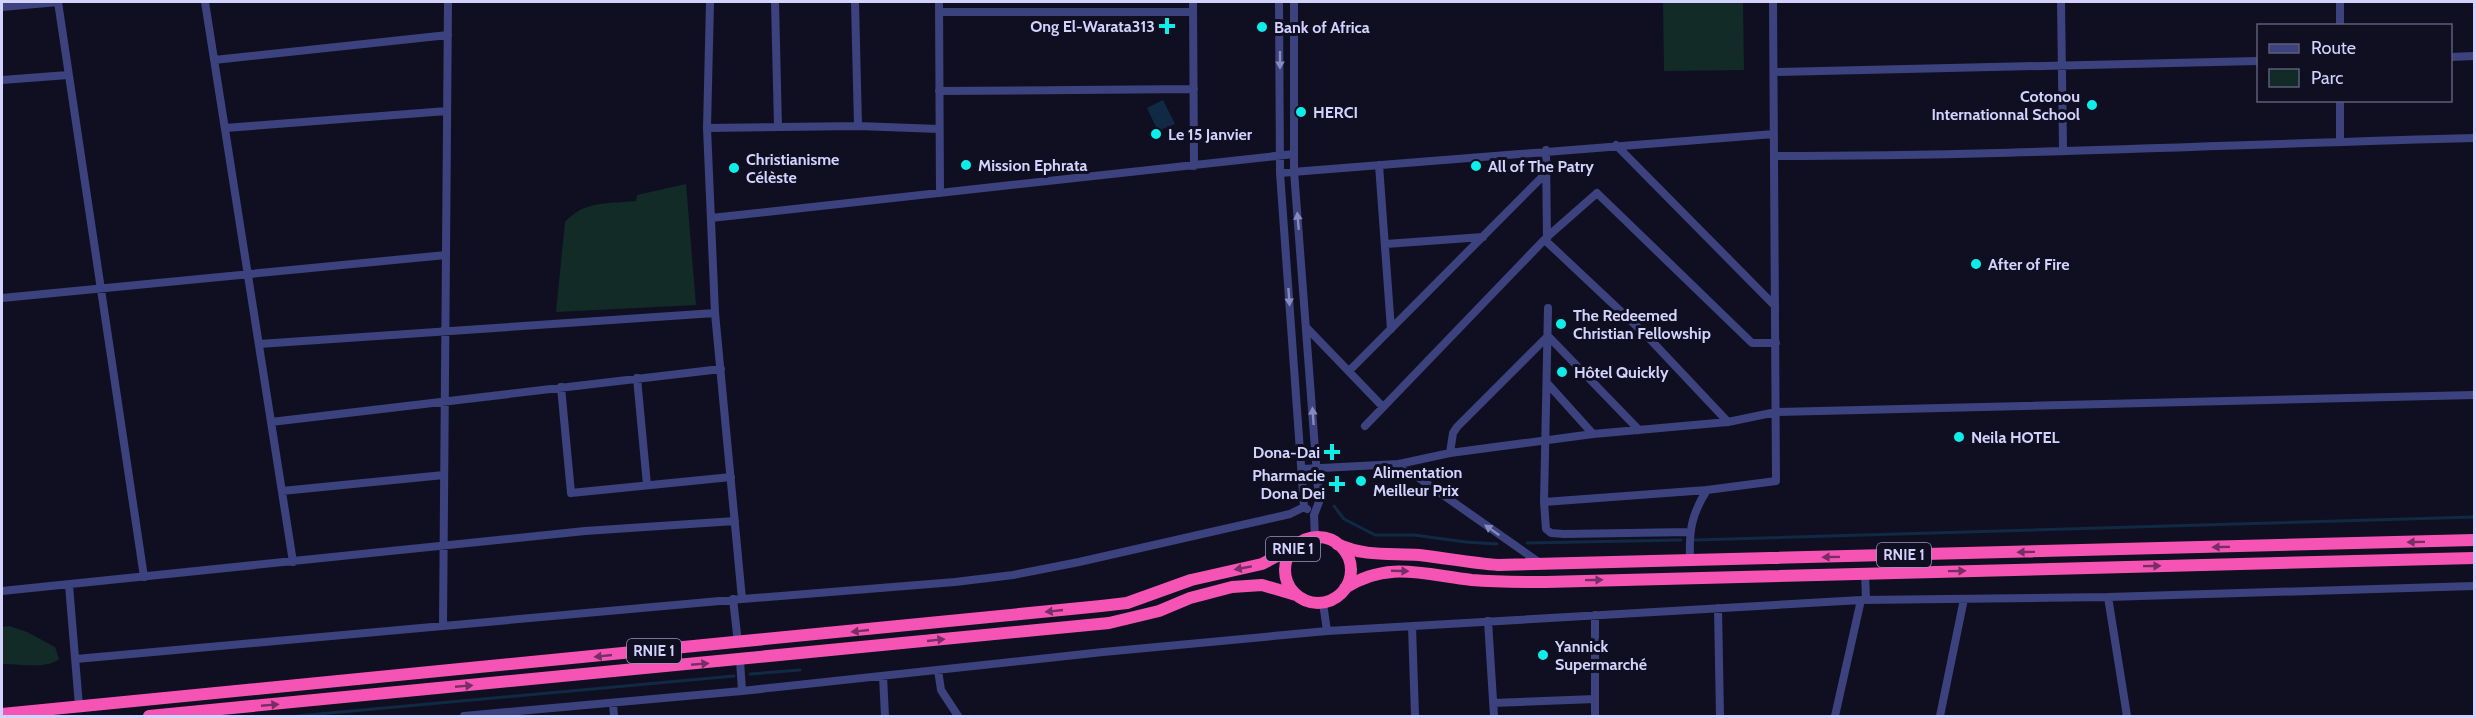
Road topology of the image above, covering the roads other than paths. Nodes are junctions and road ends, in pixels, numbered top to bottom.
1 (205, 2) edge
2 (448, 2) edge
3 (710, 2) edge
4 (776, 2) edge
5 (855, 2) edge
6 (939, 2) edge
7 (1193, 2) edge
8 (1279, 2) edge
9 (1294, 2) edge
10 (1773, 2) edge
11 (2061, 2) edge
12 (2340, 2) edge
13 (2, 7) edge
14 (939, 12) junction
15 (1193, 12) junction
16 (2340, 24) edge
17 (448, 35) junction
18 (2475, 56) edge
19 (2452, 57) edge
20 (214, 60) junction
21 (2257, 61) edge
22 (2062, 66) junction
23 (1774, 72) junction
24 (68, 75) junction
25 (2, 80) edge
26 (1194, 89) junction
27 (939, 91) junction
28 (2340, 102) edge
29 (447, 111) junction
30 (858, 126) junction
31 (778, 127) junction
32 (225, 128) junction
33 (706, 128) junction
34 (939, 129) junction
35 (1774, 134) junction
36 (2475, 138) edge
37 (2340, 141) junction
38 (1616, 145) junction
39 (2063, 149) junction
40 (1546, 150) junction
41 (1294, 154) junction
42 (1280, 156) junction
43 (1774, 156) junction
44 (1380, 165) junction
45 (1194, 166) junction
46 (1294, 171) junction
47 (1280, 173) junction
48 (1546, 173) junction
49 (940, 194) junction
50 (711, 218) junction
51 (1483, 237) junction
52 (1548, 237) junction
53 (1386, 244) junction
54 (446, 255) junction
55 (248, 274) junction
56 (101, 288) junction
57 (2, 298) edge
58 (1775, 306) junction
59 (1548, 308) dead end
60 (715, 313) junction
61 (1306, 327) junction
62 (1391, 329) junction
63 (445, 330) junction
64 (1548, 336) junction
65 (1776, 343) junction
66 (259, 344) junction
67 (721, 369) junction
68 (1349, 371) junction
69 (637, 378) junction
70 (1547, 383) junction
71 (561, 387) junction
72 (2475, 395) edge
73 (445, 401) junction
74 (1383, 407) junction
75 (1776, 412) junction
76 (271, 422) junction
77 (1728, 422) junction
78 (1365, 426) dead end
79 (1639, 430) junction
80 (1593, 434) junction
81 (1546, 440) junction
82 (1450, 453) junction
83 (1399, 464) junction
84 (1317, 468) junction
85 (1302, 469) junction
86 (444, 475) junction
87 (731, 477) junction
88 (647, 485) junction
89 (1707, 490) junction
90 (282, 491) junction
91 (1544, 502) junction
92 (1304, 507) junction
93 (1314, 515) junction
94 (735, 521) junction
95 (1689, 532) junction
96 (1315, 538) junction
97 (2475, 540) edge
98 (1337, 544) junction
99 (1296, 546) junction
100 (443, 547) junction
101 (2475, 558) edge
102 (1690, 560) junction
103 (293, 562) junction
104 (1540, 564) junction
105 (1865, 573) junction
106 (144, 577) junction
107 (69, 585) junction
108 (2475, 586) edge
109 (1345, 588) junction
110 (2, 591) edge
111 (1296, 595) junction
112 (2108, 597) junction
113 (738, 599) junction
114 (1964, 599) junction
115 (1863, 600) junction
116 (1323, 603) junction
117 (1718, 608) junction
118 (1595, 615) junction
119 (1488, 621) junction
120 (443, 626) junction
121 (1412, 626) junction
122 (1327, 631) junction
123 (738, 643) junction
124 (76, 659) junction
125 (740, 660) junction
126 (938, 669) junction
127 (883, 676) junction
128 (742, 691) junction
129 (1595, 699) junction
130 (613, 703) junction
131 (1492, 703) junction
132 (79, 706) junction
133 (2, 714) edge
134 (149, 717) edge
135 (464, 717) edge
136 (614, 717) edge
137 (885, 717) edge
138 (958, 717) edge
139 (1414, 717) edge
140 (1494, 717) edge
141 (1594, 717) edge
142 (1720, 717) edge
143 (1834, 717) edge
144 (1940, 717) edge
145 (2127, 717) edge

1 - 20 street
2 - 17 street
3 - 33 street
4 - 31 street
5 - 30 street
6 - 14 street
7 - 15 street
8 -> 42 street
9 - 41 street
10 - 23 street
11 - 22 street
12 - 16 street
13 - 24 street
14 - 15 street
14 - 27 street
15 - 26 street
17 - 20 street
17 - 29 street
18 - 19 street
20 - 32 street
21 - 22 street
22 - 23 street
22 - 39 street
23 - 35 street
24 - 25 street
24 - 56 street
26 - 27 street
26 - 45 street
27 - 34 street
28 - 37 street
29 - 32 street
29 - 54 street
30 - 31 street
30 - 34 street
31 - 33 street
32 - 55 street
33 - 50 street
34 - 49 street
35 - 38 street
35 - 43 street
36 - 37 street
37 - 39 street
38 - 40 street
38 - 58 street
39 - 43 street
40 - 44 street
40 - 48 street
41 - 42 street
41 - 46 street
42 - 45 street
42 - 47 street
43 - 58 street
44 - 46 street
44 - 53 street
45 - 49 street
46 - 47 street
61 -> 46 street
47 -> 85 street
48 - 51 street
48 - 52 street
49 - 50 street
50 - 60 street
51 - 53 street
51 - 62 street
52 - 65 street
52 - 74 street
52 - 77 street
53 - 62 street
54 - 55 street
54 - 63 street
55 - 56 street
55 - 66 street
56 - 57 street
56 - 106 street
58 - 65 street
59 - 64 street
60 - 63 street
60 - 67 street
61 - 68 street
84 -> 61 street
62 - 68 street
63 - 66 street
63 - 73 street
64 - 70 street
64 - 79 street
64 - 82 street
65 - 75 street
66 - 76 street
67 - 69 street
67 - 87 street
68 - 74 street
69 - 71 street
69 - 88 street
70 - 80 street
70 - 81 street
71 - 73 street
71 - 88 street
72 - 75 street
73 - 76 street
73 - 86 street
74 - 78 street
75 - 77 street
75 - 89 street
76 - 90 street
77 - 79 street
79 - 80 street
80 - 81 street
81 - 82 street
81 - 91 street
82 - 83 street
83 - 84 street
104 -> 83 street
84 - 85 street
84 - 93 street
85 - 92 street
86 - 90 street
86 - 100 street
87 - 88 street
87 - 94 street
89 - 91 street
89 - 95 street
90 - 103 street
91 - 95 street
92 - 93 street
92 - 113 street
93 - 96 street
94 - 100 street
94 - 113 street
95 - 102 street
96 - 98 highway, RNIE 1
96 - 99 highway, RNIE 1
97 -> 102 highway, RNIE 1
98 - 104 highway, RNIE 1
98 - 109 highway, RNIE 1
99 - 111 highway, RNIE 1
99 -> 123 highway, RNIE 1
100 - 103 street
100 - 120 street
105 -> 101 highway, RNIE 1
102 - 104 highway, RNIE 1
103 - 106 street
109 -> 105 highway, RNIE 1
105 - 115 street
106 - 107 street
107 - 110 street
107 - 124 street
108 - 112 street
109 - 116 highway, RNIE 1
111 - 116 highway, RNIE 1
125 -> 111 highway, RNIE 1
112 - 114 street
112 - 145 street
113 - 120 street
113 - 123 street
114 - 115 street
114 - 144 street
115 - 117 street
115 - 143 street
116 - 122 street
117 - 118 street
117 - 142 street
118 - 119 street
118 - 129 street
119 - 121 street
119 - 131 street
120 - 124 street
121 - 122 street
121 - 139 street
122 - 126 street
123 -> 132 highway, RNIE 1
124 - 132 street
125 - 128 street
134 -> 125 highway, RNIE 1
126 - 127 street
126 - 138 street
127 - 128 street
127 - 137 street
128 - 130 street
129 - 131 street
129 - 141 street
130 - 135 street
130 - 136 street
131 - 140 street
132 - 133 highway, RNIE 1

